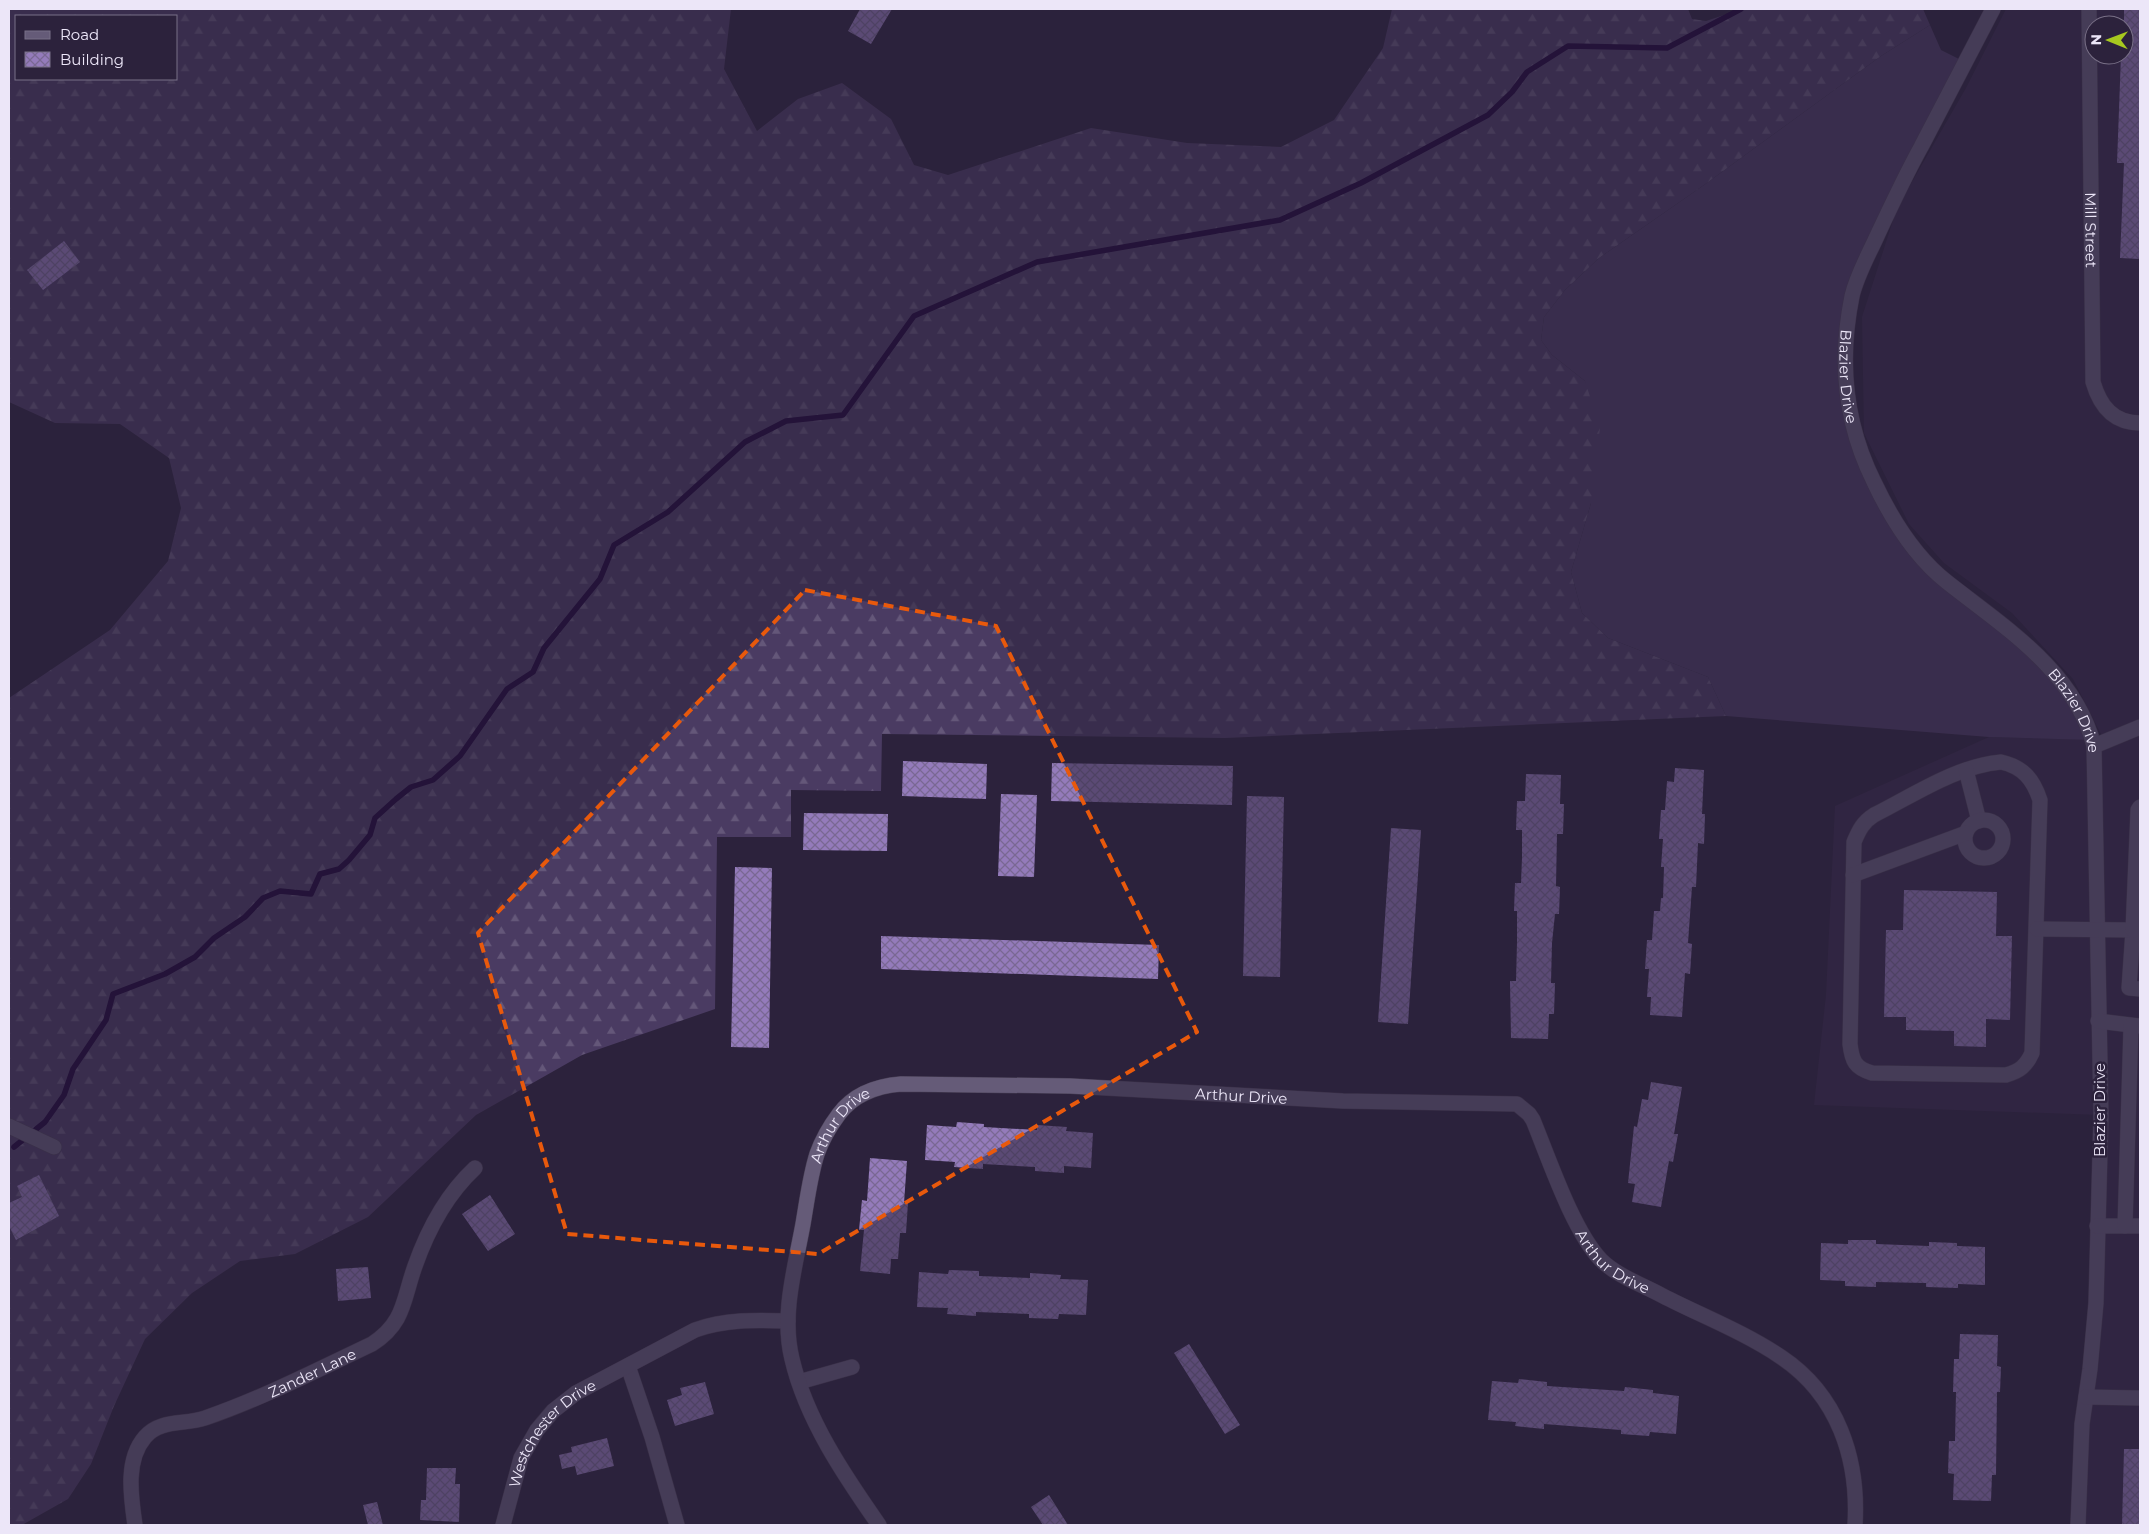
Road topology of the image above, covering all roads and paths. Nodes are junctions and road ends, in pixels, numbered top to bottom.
1 (1993, 9) edge
2 (2089, 9) edge
3 (2140, 423) edge
4 (2140, 727) edge
5 (2094, 746) junction
6 (1966, 770) junction
7 (2140, 807) edge
8 (1979, 821) junction
9 (1966, 833) junction
10 (1853, 875) junction
11 (2037, 928) junction
12 (2098, 929) junction
13 (2132, 930) junction
14 (2140, 988) edge
15 (2098, 1021) junction
16 (2136, 1026) edge
17 (9, 1126) edge
18 (54, 1147) dead end
19 (475, 1168) dead end
20 (2097, 1226) junction
21 (2133, 1226) edge
22 (788, 1320) junction
23 (628, 1366) junction
24 (852, 1367) dead end
25 (799, 1382) junction
26 (2086, 1397) junction
27 (2140, 1398) edge
28 (135, 1525) edge
29 (503, 1525) edge
30 (677, 1525) edge
31 (879, 1525) edge
32 (1855, 1525) edge
33 (2078, 1525) edge

1 - 5 street, Blazier Drive
2 - 3 street, Mill Street
4 - 5 street
5 - 12 street, Blazier Drive
6 - 8 street
6 - 10 street
6 - 11 street
7 - 13 street
8 - 9 street
8 - 9 street
9 - 10 street
10 - 11 street
11 - 12 street
12 - 13 street
12 - 15 street, Blazier Drive
13 - 14 street
15 - 16 street
15 - 20 street, Blazier Drive
16 - 21 street
17 - 18 street
19 - 28 street, Zander Lane
20 - 21 street
20 - 26 street, Blazier Drive
22 - 23 street, Westchester Drive
22 - 25 street, Arthur Drive
22 - 32 street, Arthur Drive
23 - 29 street, Westchester Drive
23 - 30 street
24 - 25 street
25 - 31 street, Arthur Drive
26 - 27 street
26 - 33 street, Blazier Drive

